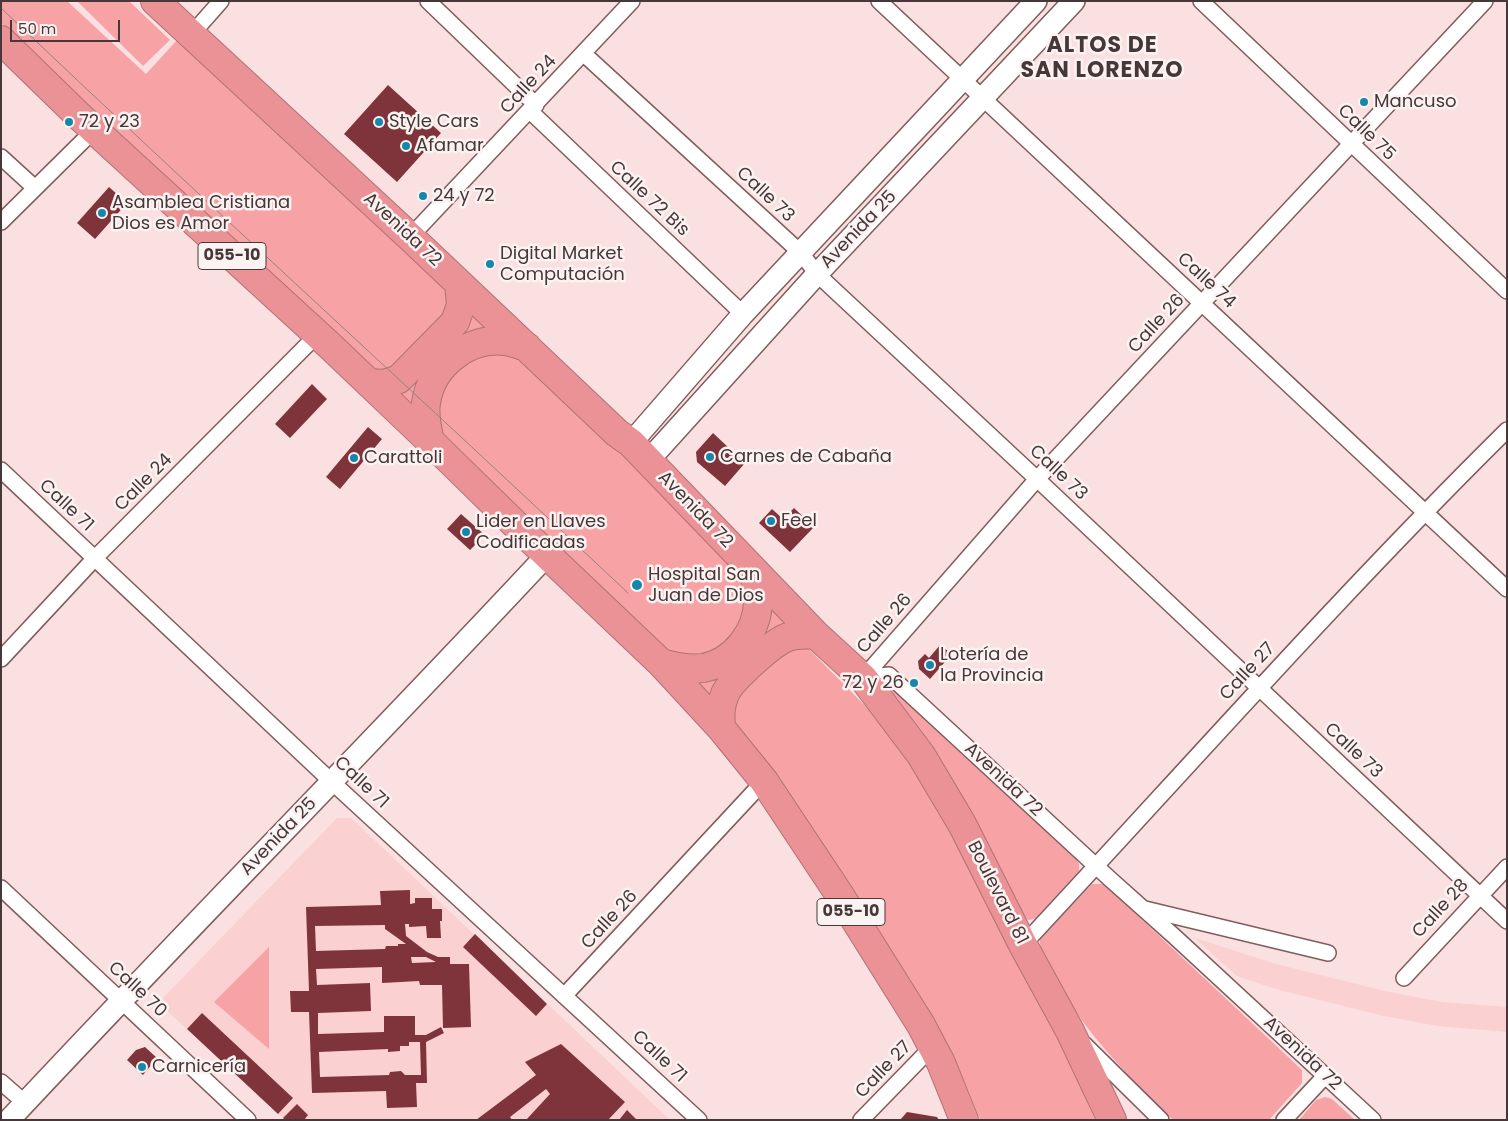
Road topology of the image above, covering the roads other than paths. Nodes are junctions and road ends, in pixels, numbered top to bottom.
1 (155, 1) edge
2 (220, 1) edge
3 (428, 1) edge
4 (632, 1) edge
5 (879, 1) edge
6 (1036, 1) edge
7 (1074, 1) edge
8 (1201, 1) edge
9 (1485, 1) edge
10 (191, 35) junction
11 (1, 40) edge
12 (584, 54) junction
13 (963, 79) junction
14 (983, 99) junction
15 (533, 108) junction
16 (95, 129) junction
17 (1351, 145) junction
18 (1, 158) edge
19 (35, 188) junction
20 (1, 222) edge
21 (410, 237) junction
22 (801, 253) junction
23 (816, 274) junction
24 (459, 284) junction
25 (1507, 291) edge
26 (1202, 303) junction
27 (743, 314) junction
28 (317, 335) junction
29 (527, 347) junction
30 (369, 383) junction
31 (1507, 430) edge
32 (430, 441) junction
33 (640, 452) junction
34 (1, 470) edge
35 (1037, 479) junction
36 (1424, 512) junction
37 (548, 554) junction
38 (95, 558) junction
39 (754, 571) junction
40 (1507, 589) edge
41 (815, 634) junction
42 (1, 659) edge
43 (661, 663) junction
44 (863, 678) junction
45 (1259, 688) junction
46 (721, 728) junction
47 (332, 782) junction
48 (764, 782) junction
49 (1096, 867) junction
50 (1507, 867) edge
51 (1, 888) edge
52 (1480, 896) junction
53 (1141, 908) junction
54 (1507, 921) edge
55 (1023, 945) junction
56 (1328, 953) dead end
57 (1404, 978) dead end
58 (564, 996) junction
59 (121, 1000) junction
60 (1070, 1031) junction
61 (933, 1046) junction
62 (1325, 1076) junction
63 (1, 1082) edge
64 (24, 1104) junction
65 (9, 1120) edge
66 (248, 1120) edge
67 (699, 1120) edge
68 (861, 1120) edge
69 (964, 1120) edge
70 (1112, 1120) edge
71 (1161, 1120) edge
72 (1284, 1120) edge
73 (1373, 1120) edge

1 - 10 highway, Avenida 72
2 - 10 street
3 - 15 street
4 - 12 street, Calle 24
5 - 13 street, Calle 74
6 - 13 main road, Avenida 25
7 - 14 main road, Avenida 25
8 - 17 street, Calle 75
9 - 17 street, Calle 26
10 - 21 highway, Avenida 72
11 - 16 highway, 055-10
12 - 15 street, Calle 24
12 - 22 street, Calle 73
13 - 14 street, Calle 74
13 - 22 main road, Avenida 25
14 - 23 main road, Avenida 25
14 - 26 street, Calle 74
15 - 21 street, Calle 24
15 - 27 street, Calle 72 Bis
16 - 19 street
16 - 28 highway, 055-10
17 - 25 street, Calle 75
17 - 26 street, Calle 26
18 - 19 street
19 - 20 street
21 - 24 highway, Avenida 72
22 - 23 street, Calle 73
22 - 27 main road, Avenida 25
23 - 33 main road, Avenida 25
23 - 35 street, Calle 73
24 - 29 highway, Avenida 72
24 - 30 highway
26 - 35 street, Calle 26
26 - 36 street, Calle 74
27 - 33 main road, Avenida 25
28 - 30 highway, 055-10
28 - 38 street, Calle 24
29 - 32 highway
29 - 33 highway, Avenida 72
30 - 32 highway, 055-10
31 - 36 street, Calle 27
32 - 37 highway, 055-10
33 - 39 highway, Avenida 72
34 - 38 street, Calle 71
35 - 44 street, Calle 26
35 - 45 street, Calle 73
36 - 40 street, Calle 74
36 - 45 street, Calle 27
37 - 43 highway, 055-10
37 - 47 main road, Avenida 25
38 - 42 street, Calle 24
38 - 47 street, Calle 71
39 - 41 highway, Avenida 72
39 - 43 highway
41 - 44 highway, Avenida 72
41 - 46 highway
43 - 46 highway, 055-10
44 - 49 street, Avenida 72
44 - 55 highway, Boulevard 81
45 - 49 street, Calle 27
45 - 52 street, Calle 73
46 - 48 highway, 055-10
47 - 58 street, Calle 71
47 - 59 main road, Avenida 25
48 - 58 street, Calle 26
48 - 61 highway, 055-10
49 - 53 street, Avenida 72
49 - 55 street, Calle 27
50 - 52 street, Calle 28
51 - 59 street, Calle 70
52 - 54 street, Calle 73
52 - 57 street, Calle 28
53 - 56 street
53 - 62 street, Avenida 72
55 - 60 highway, Boulevard 81
58 - 67 street, Calle 71
59 - 64 main road, Avenida 25
59 - 66 street, Calle 70
60 - 70 highway, Boulevard 81
60 - 71 street
61 - 68 street, Calle 27
61 - 69 highway, 055-10
62 - 72 street
62 - 73 street, Avenida 72
63 - 64 street
64 - 65 main road, Avenida 25

